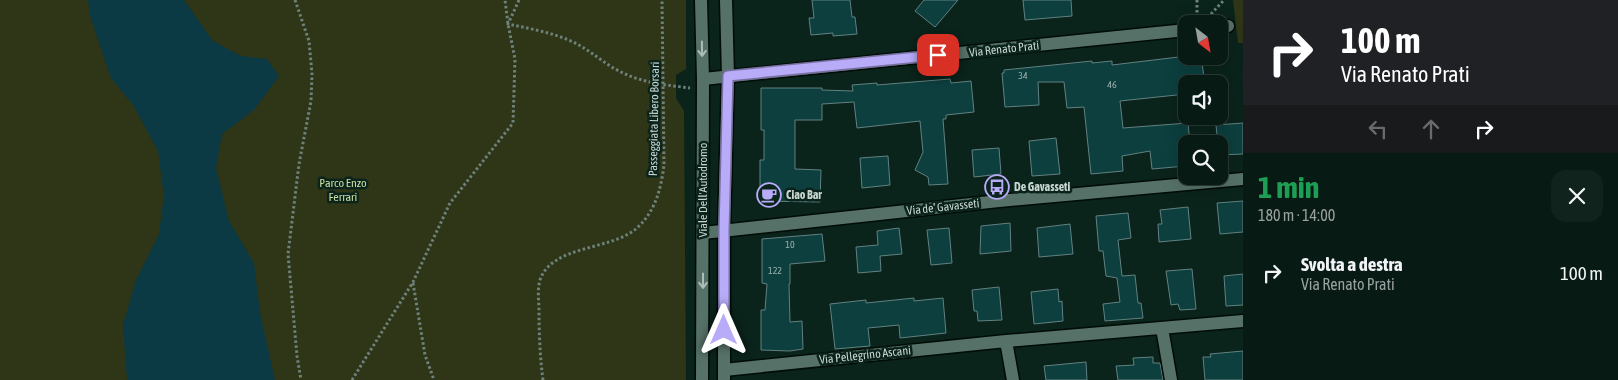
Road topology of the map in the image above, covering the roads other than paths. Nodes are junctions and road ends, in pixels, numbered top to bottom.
1 (701, 0) edge
2 (726, 0) edge
3 (1178, 31) edge
4 (728, 76) junction
5 (702, 84) junction
6 (1243, 180) edge
7 (724, 231) junction
8 (703, 233) junction
9 (1243, 322) edge
10 (1162, 328) junction
11 (1006, 341) junction
12 (724, 375) edge
13 (702, 380) edge
14 (1013, 380) edge
15 (1171, 380) edge

1 -> 5 street, Viale Dell'Autodromo
2 - 4 street, Viale Dell'Autodromo
3 - 4 street, Via Renato Prati
4 - 5 street, Via Renato Prati
4 - 7 street, Viale Dell'Autodromo
5 - 8 street, Viale Dell'Autodromo
6 - 7 street, Via de’ Gavasseti
7 - 8 street, Via de’ Gavasseti
7 - 12 street, Viale Dell'Autodromo
8 -> 13 street, Viale Dell'Autodromo
9 - 10 street, Via Pellegrino Ascani
10 - 11 street, Via Pellegrino Ascani
10 - 15 street
11 - 12 street, Via Pellegrino Ascani
11 - 14 street

